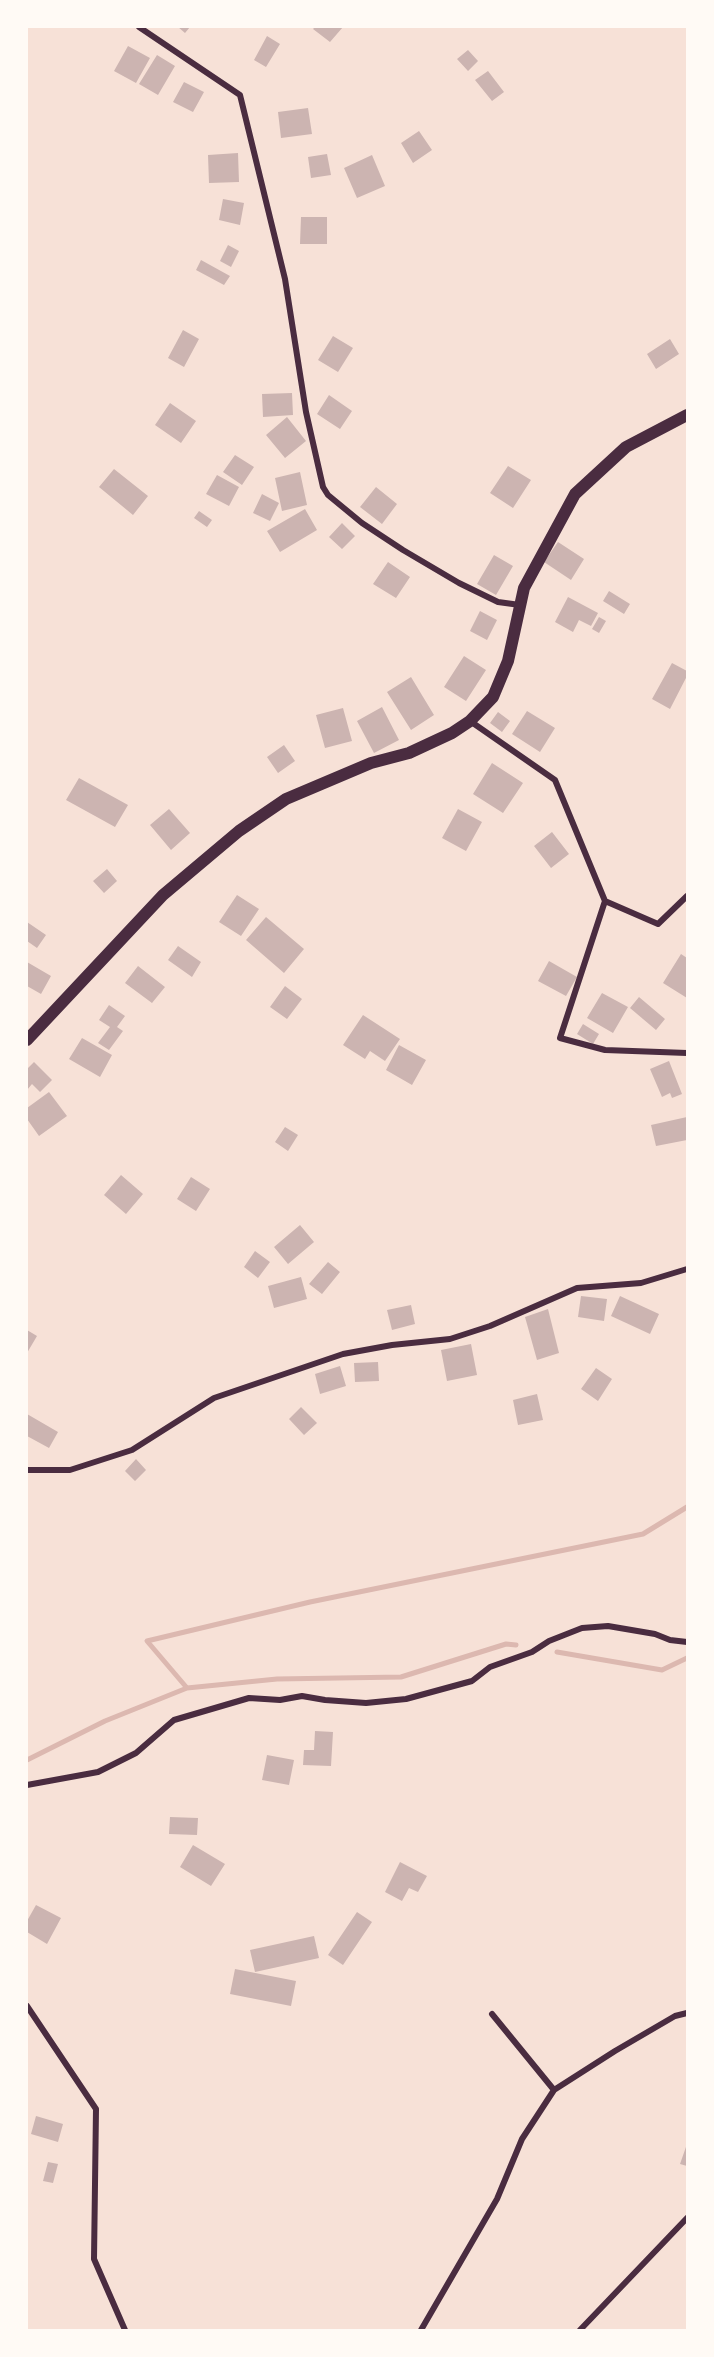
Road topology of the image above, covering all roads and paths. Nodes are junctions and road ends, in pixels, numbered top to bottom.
1 (139, 27) edge
2 (687, 415) edge
3 (520, 605) junction
4 (470, 721) junction
5 (687, 896) edge
6 (605, 901) junction
7 (27, 1040) edge
8 (687, 1053) edge
9 (687, 1269) edge
10 (27, 1470) edge
11 (687, 1642) edge
12 (27, 1785) edge
13 (27, 2006) edge
14 (687, 2013) edge
15 (492, 2014) dead end
16 (554, 2090) junction
17 (687, 2218) edge
18 (125, 2330) edge
19 (421, 2330) edge
20 (580, 2330) edge

1 - 3 street
2 - 3 main road
3 - 4 main road
4 - 6 street
4 - 7 main road
5 - 6 street
6 - 8 street
9 - 10 street
11 - 12 street
13 - 18 street
14 - 16 street
15 - 16 street
16 - 19 street
17 - 20 street

